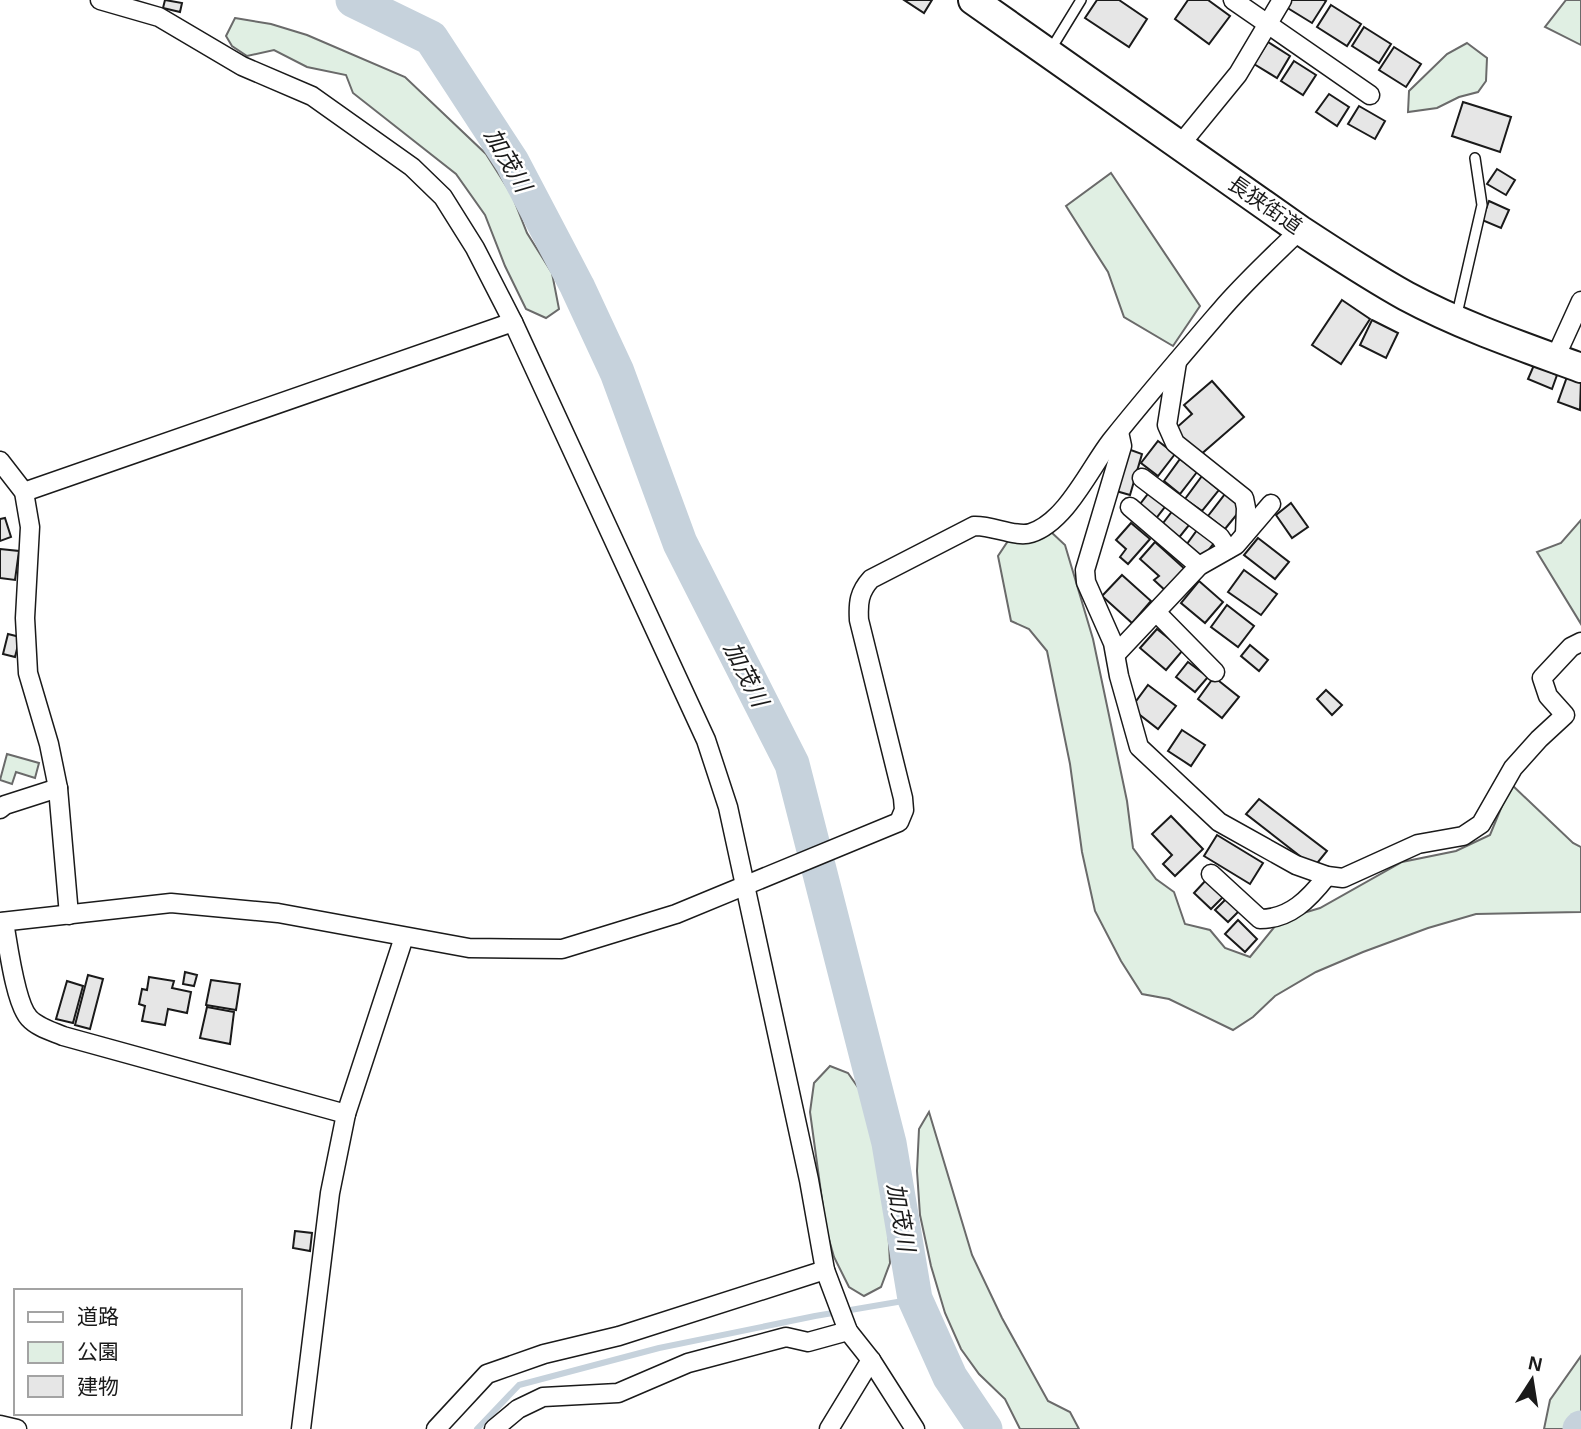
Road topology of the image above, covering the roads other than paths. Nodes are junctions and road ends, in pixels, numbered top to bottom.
1 (100, 0) edge
2 (973, 0) edge
3 (1081, 0) edge
4 (1233, 0) edge
5 (1282, 0) edge
6 (1267, 25) junction
7 (1048, 53) junction
8 (1370, 94) dead end
9 (1180, 145) junction
10 (1475, 158) dead end
11 (1300, 230) junction
12 (1581, 301) edge
13 (1455, 320) junction
14 (513, 322) junction
15 (1177, 362) junction
16 (1568, 363) edge
17 (1119, 432) junction
18 (0, 461) edge
19 (1142, 478) dead end
20 (24, 492) junction
21 (1271, 505) dead end
22 (1130, 507) dead end
23 (1245, 534) junction
24 (1228, 550) junction
25 (1199, 566) junction
26 (1157, 613) junction
27 (1581, 642) edge
28 (1116, 654) junction
29 (1215, 672) dead end
30 (1573, 712) edge
31 (58, 788) junction
32 (0, 809) edge
33 (1211, 874) dead end
34 (1327, 876) junction
35 (746, 885) junction
36 (69, 915) junction
37 (2, 922) edge
38 (404, 937) junction
39 (346, 1114) junction
40 (825, 1270) junction
41 (846, 1326) junction
42 (871, 1360) junction
43 (0, 1424) edge
44 (17, 1429) edge
45 (301, 1429) edge
46 (436, 1429) edge
47 (494, 1429) edge
48 (829, 1429) edge
49 (915, 1429) edge

1 - 14 street
2 - 7 main road, 長狭街道
3 - 7 lane
4 - 6 street
5 - 6 street
6 - 8 street
6 - 9 street
7 - 9 main road, 長狭街道
9 - 11 main road, 長狭街道
10 - 13 lane
11 - 13 main road, 長狭街道
11 - 15 street
12 - 16 street
13 - 16 main road, 長狭街道
14 - 20 street
14 - 35 street
15 - 17 street
15 - 23 street
17 - 28 street
17 - 35 street
18 - 20 street
19 - 24 street
20 - 31 street
21 - 23 street
22 - 25 street
23 - 24 street
24 - 25 street
25 - 26 street
26 - 28 street
26 - 29 street
27 - 30 street
28 - 34 street
30 - 34 street
31 - 32 street
31 - 36 street
33 - 34 street
35 - 38 street
35 - 40 street
36 - 37 street
36 - 38 street
37 - 39 street
38 - 39 street
39 - 45 street
40 - 41 street
40 - 46 street
41 - 42 street
41 - 47 street
42 - 48 street
42 - 49 street
43 - 44 street

